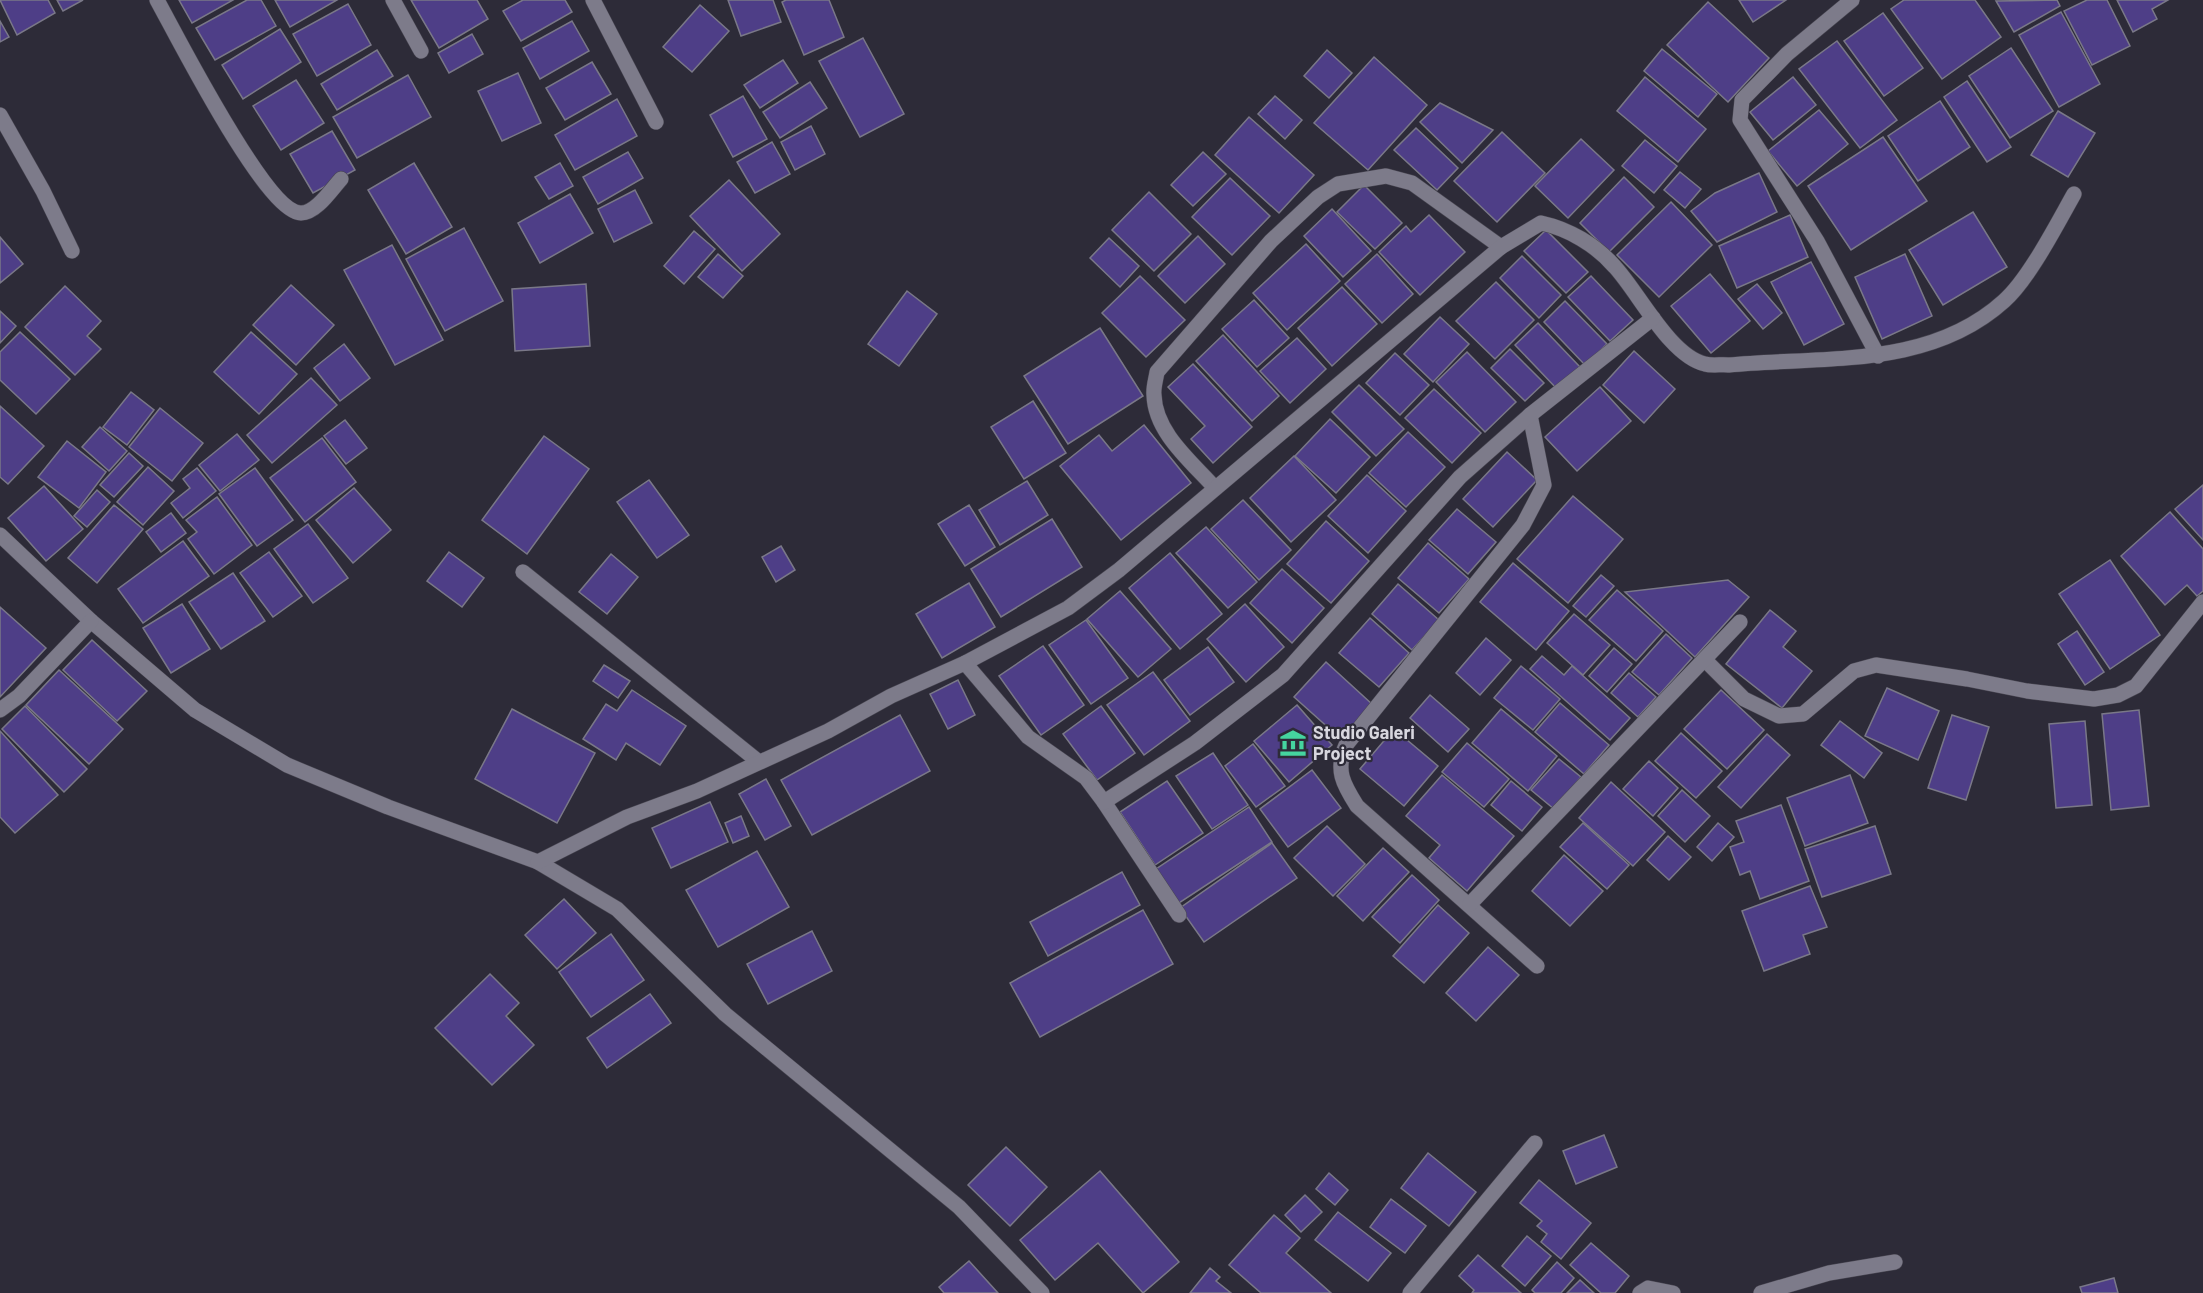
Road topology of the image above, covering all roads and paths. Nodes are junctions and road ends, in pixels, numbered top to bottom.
1 (157, 0) edge
2 (393, 0) edge
3 (593, 0) edge
4 (1852, 0) edge
5 (421, 51) dead end
6 (0, 115) edge
7 (656, 122) dead end
8 (341, 179) dead end
9 (2074, 194) dead end
10 (1501, 247) junction
11 (72, 251) dead end
12 (1653, 318) junction
13 (1878, 356) junction
14 (1530, 415) junction
15 (1215, 488) junction
16 (0, 535) edge
17 (523, 572) dead end
18 (2203, 602) edge
19 (91, 621) junction
20 (1740, 622) dead end
21 (1705, 660) junction
22 (965, 663) junction
23 (0, 710) edge
24 (759, 762) junction
25 (1104, 802) junction
26 (538, 862) junction
27 (1470, 904) junction
28 (1179, 915) dead end
29 (1537, 966) dead end
30 (1535, 1143) dead end
31 (1895, 1262) dead end
32 (1042, 1293) edge
33 (1410, 1293) edge
34 (1640, 1293) edge
35 (1673, 1293) edge
36 (1761, 1293) edge

1 - 8 street
2 - 5 street
3 - 7 street
4 - 13 street
6 - 11 street
9 - 13 street
10 - 12 street
10 - 15 street
10 - 15 street
12 - 13 street
12 - 14 street
14 - 25 street
14 - 27 street
15 - 22 street
16 - 19 street
17 - 24 street
18 - 21 street
19 - 23 street
19 - 26 street
20 - 21 street
21 - 27 street
22 - 24 street
22 - 25 street
24 - 26 street
25 - 28 street
26 - 32 street
27 - 29 street
30 - 33 street
31 - 36 street
34 - 35 street

